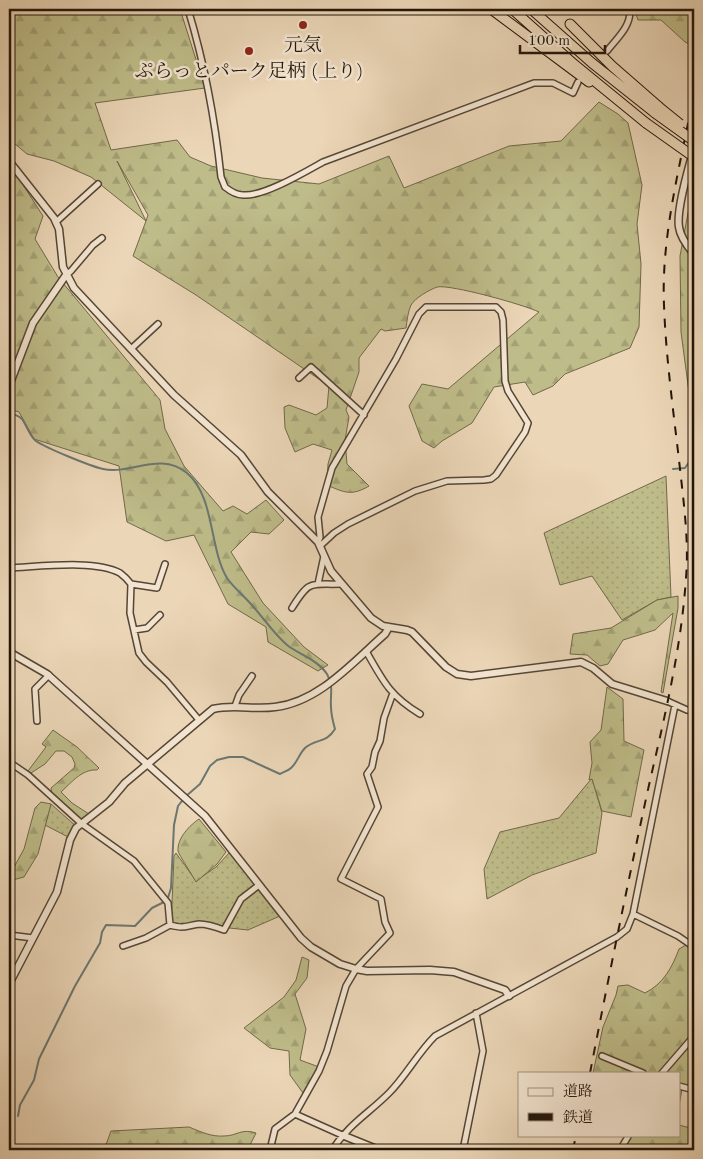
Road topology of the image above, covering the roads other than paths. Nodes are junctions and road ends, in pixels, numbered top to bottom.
1 (188, 9) edge
2 (490, 9) edge
3 (512, 9) edge
4 (531, 9) edge
5 (630, 9) edge
6 (570, 24) dead end
7 (607, 50) tunnel mouth
8 (578, 82) dead end
9 (630, 110) junction
10 (657, 110) junction
11 (694, 135) edge
12 (694, 141) edge
13 (694, 149) edge
14 (694, 157) edge
15 (9, 160) edge
16 (98, 184) dead end
17 (56, 222) junction
18 (102, 238) dead end
19 (694, 254) edge
20 (66, 275) junction
21 (158, 324) dead end
22 (131, 349) junction
23 (299, 378) dead end
24 (9, 386) edge
25 (364, 415) junction
26 (319, 544) junction
27 (324, 556) junction
28 (166, 564) dead end
29 (9, 568) edge
30 (131, 584) junction
31 (318, 584) junction
32 (341, 584) junction
33 (292, 608) dead end
34 (160, 615) dead end
35 (389, 627) junction
36 (134, 630) junction
37 (366, 651) junction
38 (9, 652) edge
39 (49, 675) junction
40 (252, 676) dead end
41 (393, 693) junction
42 (667, 701) joint
43 (675, 705) junction
44 (235, 706) junction
45 (694, 712) edge
46 (420, 714) dead end
47 (199, 720) junction
48 (36, 721) dead end
49 (9, 762) edge
50 (146, 765) junction
51 (82, 824) junction
52 (259, 886) junction
53 (633, 914) junction
54 (170, 925) junction
55 (9, 934) edge
56 (33, 938) junction
57 (693, 945) edge
58 (123, 946) dead end
59 (356, 969) junction
60 (9, 984) edge
61 (510, 996) junction
62 (476, 1013) junction
63 (694, 1036) edge
64 (602, 1056) dead end
65 (641, 1072) edge
66 (663, 1072) edge
67 (680, 1086) edge
68 (694, 1090) edge
69 (295, 1114) junction
70 (342, 1135) junction
71 (628, 1136) edge
72 (370, 1149) edge
73 (270, 1150) edge
74 (332, 1150) edge
75 (379, 1150) edge
76 (463, 1150) edge
77 (620, 1150) edge

1 - 8 street
2 - 9 highway
3 - 9 highway
4 - 10 highway
5 - 7 street
6 - 10 highway
9 - 14 highway, bridge
10 - 11 highway, bridge
10 - 12 highway, bridge
13 - 19 street
15 - 17 street
16 - 17 street
17 - 20 street
18 - 20 street
20 - 22 street
20 - 24 street
21 - 22 street
22 - 26 street
23 - 25 street
25 - 26 street
25 - 26 street
26 - 27 street
27 - 31 street
27 - 32 street
28 - 30 street
29 - 30 street
30 - 36 street
31 - 32 street
31 - 33 street
32 - 35 street
34 - 36 street
35 - 37 street
35 - 42 street
36 - 47 street
37 - 41 street
37 - 44 street
38 - 39 street
39 - 48 street
39 - 50 street
40 - 44 street
41 - 46 street
41 - 59 street
42 - 43 street
43 - 45 street
43 - 53 street
44 - 47 street
47 - 50 street
49 - 51 street
50 - 51 street
50 - 52 street
51 - 54 street
51 - 56 street
52 - 54 street
52 - 59 street
53 - 57 street
53 - 61 street
54 - 58 street
55 - 56 street
56 - 60 street
59 - 61 street
59 - 69 street
61 - 62 street
62 - 70 street
62 - 76 street
63 - 66 street
64 - 65 street
67 - 68 street
69 - 70 street
69 - 73 street
70 - 72 street
70 - 74 street
71 - 77 street
72 - 75 street

